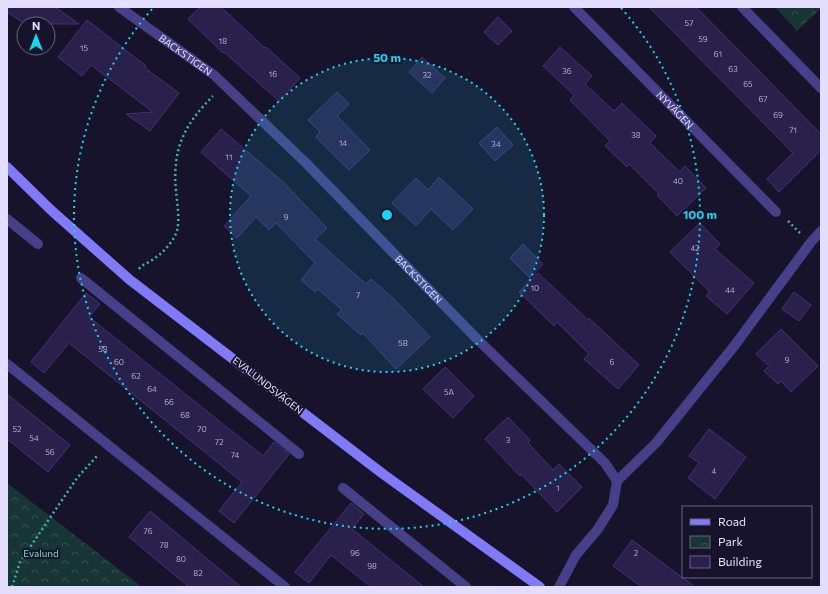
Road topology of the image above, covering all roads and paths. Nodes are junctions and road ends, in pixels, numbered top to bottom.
1 (120, 7) edge
2 (574, 7) edge
3 (742, 7) edge
4 (226, 85) junction
5 (821, 88) edge
6 (7, 167) edge
7 (776, 212) dead end
8 (7, 219) edge
9 (821, 231) edge
10 (38, 244) dead end
11 (81, 278) dead end
12 (130, 280) junction
13 (7, 364) edge
14 (107, 444) junction
15 (300, 454) dead end
16 (617, 482) junction
17 (343, 488) dead end
18 (12, 587) edge
19 (285, 587) edge
20 (466, 587) edge
21 (540, 587) edge
22 (559, 587) edge

1 - 4 street, BACKSTIGEN
2 - 7 street, NYVÄGEN
3 - 5 street
4 - 12 path
4 - 16 street, BACKSTIGEN
6 - 12 street, EVALUNDSVÄGEN
8 - 10 street
9 - 16 street
11 - 15 street
12 - 21 street, EVALUNDSVÄGEN
13 - 14 street
14 - 18 path
14 - 19 street
16 - 22 street
17 - 20 street

